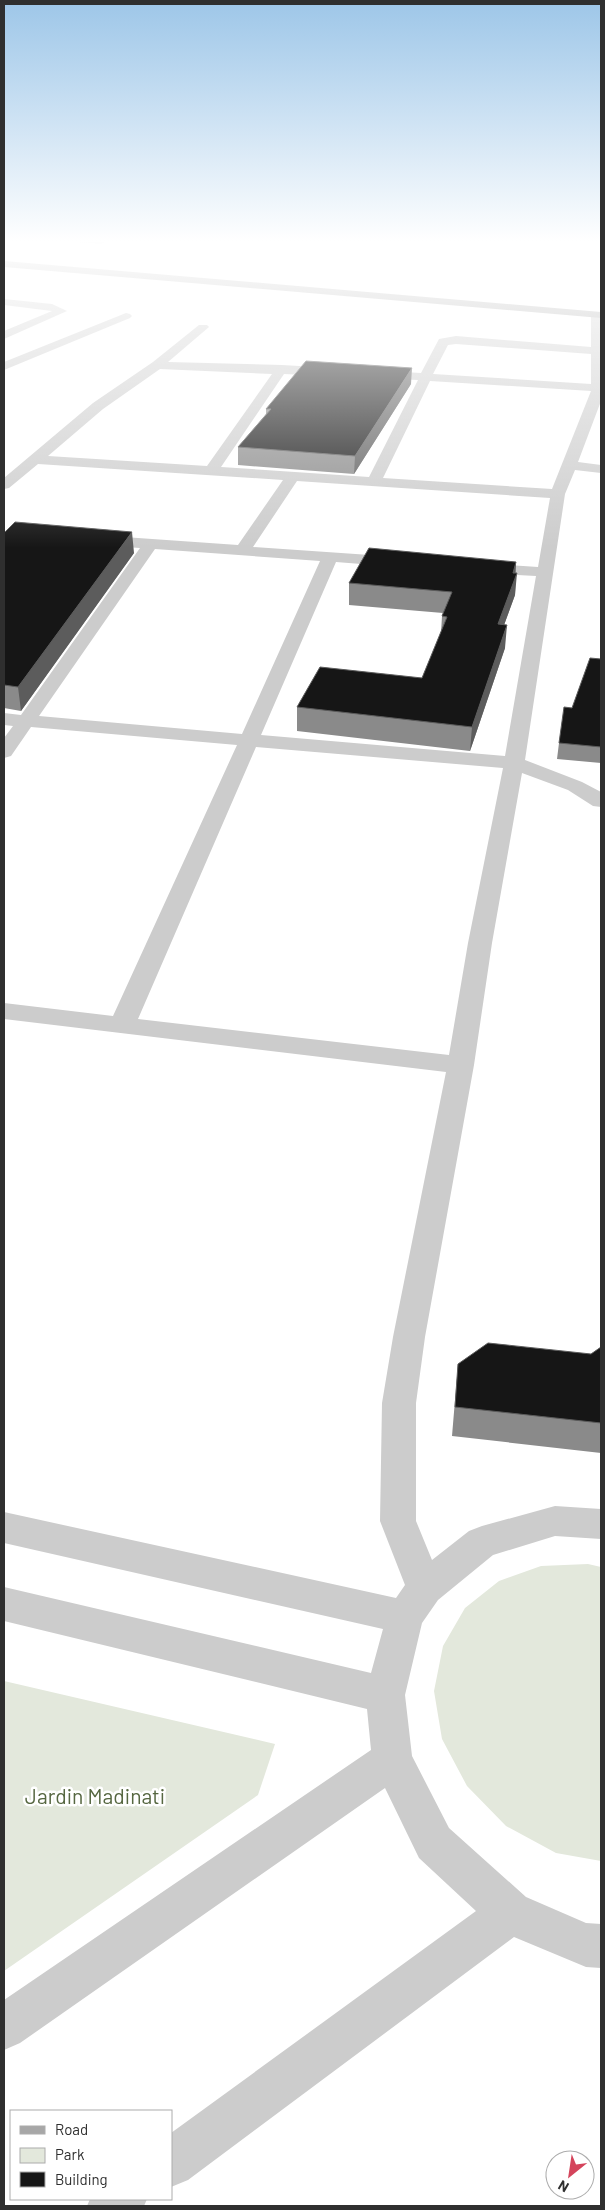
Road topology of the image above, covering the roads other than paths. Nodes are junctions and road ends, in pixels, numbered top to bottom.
1 (62, 342) edge
2 (184, 342) edge
3 (443, 342) edge
4 (476, 342) edge
5 (598, 342) edge
6 (596, 351) junction
7 (157, 364) junction
8 (4, 366) edge
9 (600, 368) edge
10 (282, 369) junction
11 (425, 376) junction
12 (598, 393) edge
13 (34, 458) junction
14 (569, 465) junction
15 (601, 469) edge
16 (211, 471) junction
17 (292, 476) junction
18 (373, 483) junction
19 (4, 485) edge
20 (558, 494) junction
21 (76, 539) edge
22 (152, 544) junction
23 (242, 551) junction
24 (330, 558) junction
25 (418, 564) edge
26 (467, 567) edge
27 (544, 572) junction
28 (4, 719) edge
29 (26, 721) junction
30 (249, 741) junction
31 (4, 752) edge
32 (514, 763) junction
33 (601, 801) edge
34 (4, 1011) edge
35 (122, 1025) junction
36 (461, 1065) junction
37 (601, 1524) edge
38 (4, 1527) edge
39 (415, 1603) junction
40 (4, 1604) edge
41 (385, 1695) junction
42 (392, 1759) junction
43 (510, 1912) junction
44 (601, 1946) edge
45 (4, 2027) edge
46 (172, 2162) edge

1 - 8 street
2 - 7 street
3 - 11 street
4 - 6 street
5 - 6 street
6 - 9 street
7 - 10 street
7 - 13 street
9 - 12 street
10 - 11 street
10 - 16 street
11 - 12 street
11 - 18 street
12 - 14 street
13 - 16 street
13 - 19 street
14 - 15 street
14 - 20 street
16 - 17 street
17 - 18 street
17 - 23 street
18 - 20 street
20 - 27 street
21 - 22 street
22 - 23 street
22 - 29 street
23 - 24 street
24 - 25 street
24 - 30 street
26 - 27 street
27 - 32 street
28 - 29 street
29 - 30 street
29 - 31 street
30 - 32 street
30 - 35 street
32 - 33 street
32 - 36 street
34 - 35 street
35 - 36 street
36 - 39 street
37 - 39 street
38 - 39 street
39 - 41 street
40 - 41 street
41 - 42 street
42 - 43 street
42 - 45 street
43 - 44 street
43 - 46 street

